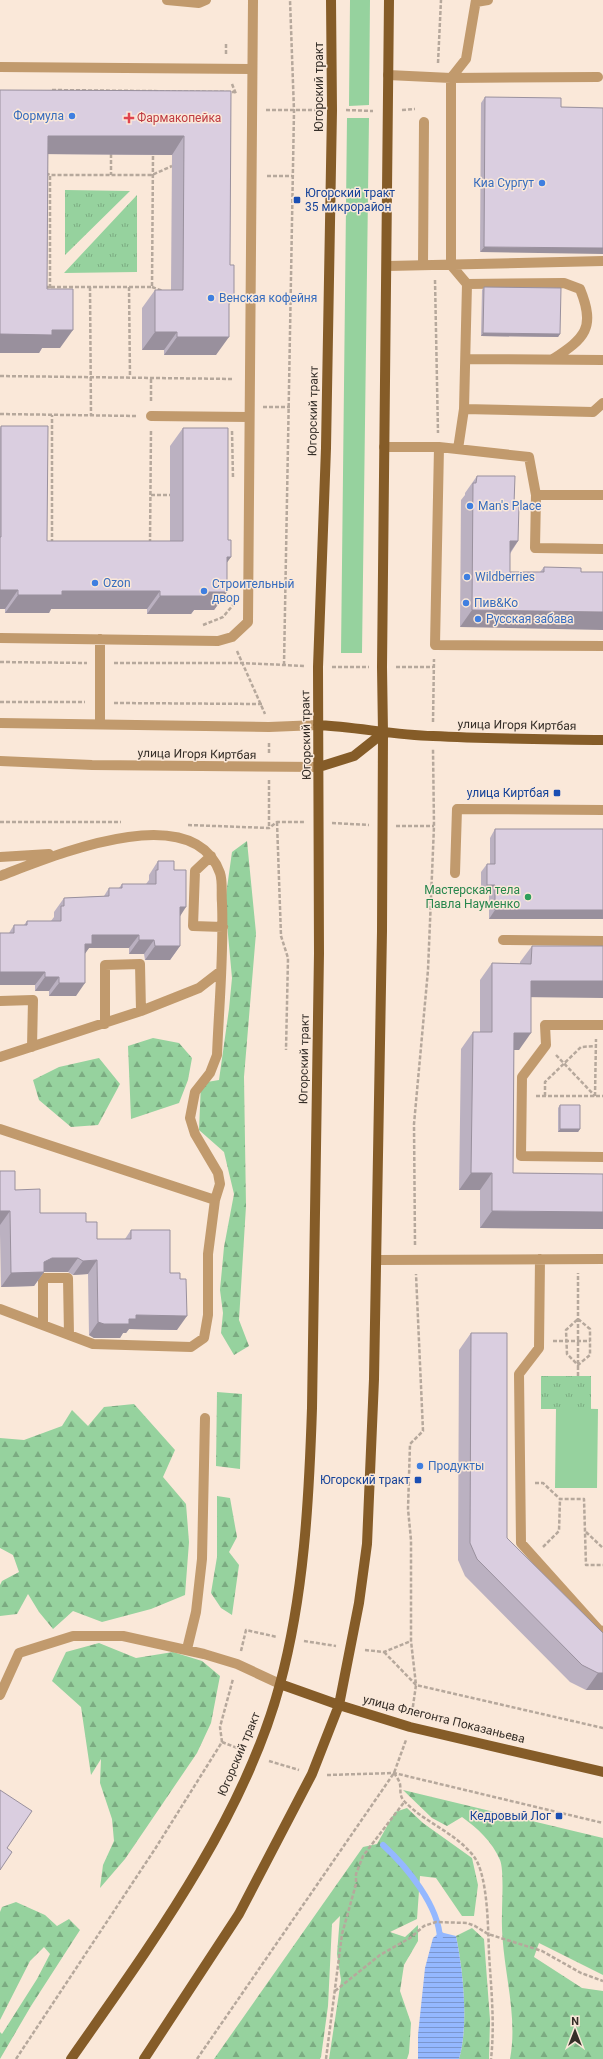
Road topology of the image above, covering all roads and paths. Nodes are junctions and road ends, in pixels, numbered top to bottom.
1 (167, 0) edge
2 (206, 0) edge
3 (253, 0) edge
4 (290, 0) edge
5 (331, 0) edge
6 (389, 0) edge
7 (488, 0) edge
8 (476, 1) edge
9 (0, 67) edge
10 (251, 69) junction
11 (388, 75) junction
12 (598, 77) dead end
13 (451, 78) junction
14 (46, 90) edge
15 (153, 91) junction
16 (236, 91) dead end
17 (153, 97) edge
18 (424, 122) dead end
19 (111, 154) edge
20 (153, 155) edge
21 (172, 166) edge
22 (40, 170) edge
23 (50, 175) junction
24 (111, 175) junction
25 (152, 175) junction
26 (603, 261) edge
27 (423, 265) junction
28 (451, 265) junction
29 (388, 266) junction
30 (467, 284) junction
31 (42, 287) edge
32 (50, 287) junction
33 (90, 287) junction
34 (129, 287) junction
35 (152, 287) junction
36 (50, 291) edge
37 (164, 292) edge
38 (466, 359) junction
39 (553, 359) junction
40 (603, 360) edge
41 (0, 376) edge
42 (91, 377) junction
43 (130, 378) junction
44 (151, 378) junction
45 (234, 379) dead end
46 (603, 402) edge
47 (464, 409) junction
48 (0, 414) edge
49 (52, 415) junction
50 (91, 416) junction
51 (151, 416) junction
52 (249, 417) junction
53 (384, 447) junction
54 (439, 447) junction
55 (458, 450) junction
56 (46, 495) edge
57 (52, 495) junction
58 (150, 495) junction
59 (170, 495) dead end
60 (536, 495) junction
61 (603, 495) edge
62 (46, 543) edge
63 (52, 543) junction
64 (59, 543) edge
65 (144, 544) edge
66 (150, 544) junction
67 (157, 544) edge
68 (603, 549) edge
69 (0, 638) edge
70 (100, 639) junction
71 (435, 645) junction
72 (603, 646) edge
73 (0, 662) edge
74 (99, 663) junction
75 (284, 665) junction
76 (318, 666) junction
77 (382, 666) junction
78 (433, 666) junction
79 (0, 702) edge
80 (100, 703) junction
81 (262, 704) dead end
82 (0, 723) edge
83 (100, 724) junction
84 (318, 725) junction
85 (384, 733) junction
86 (433, 736) junction
87 (603, 740) edge
88 (0, 761) edge
89 (319, 767) junction
90 (603, 810) edge
91 (320, 821) junction
92 (277, 822) junction
93 (383, 825) junction
94 (434, 826) junction
95 (269, 828) dead end
96 (59, 853) junction
97 (211, 856) junction
98 (3, 857) edge
99 (12, 871) junction
100 (456, 873) dead end
101 (0, 876) edge
102 (223, 927) junction
103 (503, 940) dead end
104 (603, 941) edge
105 (221, 970) junction
106 (0, 1001) edge
107 (141, 1011) junction
108 (106, 1024) junction
109 (600, 1025) edge
110 (546, 1045) junction
111 (596, 1046) junction
112 (32, 1047) junction
113 (286, 1050) dead end
114 (0, 1057) edge
115 (563, 1063) junction
116 (521, 1096) junction
117 (544, 1096) junction
118 (595, 1096) junction
119 (603, 1096) edge
120 (0, 1128) edge
121 (603, 1157) edge
122 (215, 1200) junction
123 (540, 1259) junction
124 (578, 1259) junction
125 (603, 1259) edge
126 (377, 1260) junction
127 (415, 1260) junction
128 (0, 1309) edge
129 (578, 1319) junction
130 (43, 1325) junction
131 (69, 1335) junction
132 (539, 1341) junction
133 (567, 1341) junction
134 (578, 1341) junction
135 (590, 1341) junction
136 (578, 1365) junction
137 (578, 1376) dead end
138 (205, 1418) dead end
139 (520, 1483) junction
140 (560, 1499) junction
141 (586, 1531) junction
142 (603, 1548) edge
143 (533, 1558) junction
144 (603, 1565) edge
145 (603, 1630) edge
146 (290, 1639) junction
147 (411, 1641) junction
148 (352, 1648) junction
149 (187, 1649) junction
150 (384, 1652) junction
151 (237, 1664) junction
152 (280, 1684) junction
153 (416, 1685) junction
154 (0, 1695) edge
155 (339, 1705) junction
156 (603, 1728) edge
157 (603, 1772) edge
158 (394, 1773) junction
159 (405, 1801) junction
160 (603, 1823) edge
161 (488, 1934) junction
162 (603, 1981) edge
163 (335, 1991) junction
164 (16, 2059) edge
165 (71, 2059) edge
166 (144, 2059) edge
167 (197, 2059) edge
168 (326, 2059) edge
169 (492, 2059) edge

1 - 2 street
3 - 10 street
4 - 75 path
5 - 76 main road, Югорский тракт
6 - 11 main road
7 - 8 street
8 - 13 street
9 - 10 street
10 - 52 street
11 - 13 street
11 - 29 main road
12 - 13 street
13 - 28 street
14 - 15 path
15 - 16 path
15 - 17 path
18 - 27 street
19 - 24 path
20 - 25 path
21 - 25 path
22 - 23 path
23 - 24 path
23 - 32 path
24 - 25 path
25 - 35 path
26 - 28 street
27 - 28 street
27 - 29 street
28 - 30 street
29 - 53 main road
30 - 38 street
30 - 39 street
31 - 32 path
32 - 33 path
32 - 36 path
33 - 34 path
33 - 42 path
34 - 35 path
34 - 43 path
35 - 37 path
38 - 39 street
38 - 47 street
39 - 40 street
41 - 42 path
42 - 43 path
42 - 50 path
43 - 44 path
44 - 45 path
44 - 51 path
46 - 47 street
47 - 55 street
48 - 49 path
49 - 50 path
49 - 57 path
50 - 51 path
51 - 52 street
51 - 58 path
52 - 70 street
53 - 54 street
53 - 77 main road
54 - 55 street
54 - 71 street
55 - 60 street
56 - 57 path
57 - 63 path
58 - 59 path
58 - 66 path
60 - 61 street
60 - 68 street
62 - 63 path
63 - 64 path
65 - 66 path
66 - 67 path
69 - 70 street
70 - 74 street
71 - 72 street
71 - 78 path
73 - 74 path
74 - 75 path
74 - 80 street
75 - 76 path
76 - 77 path
76 - 84 main road, Югорский тракт
77 - 78 path
77 - 85 main road
78 - 86 path
79 - 80 path
80 - 81 path
80 - 83 street
82 - 83 street, улица Игоря Киртбая
83 - 84 street, улица Игоря Киртбая
84 - 85 main road, улица Игоря Киртбая
84 - 89 main road, Югорский тракт
85 - 86 main road, улица Игоря Киртбая
85 - 89 main road, улица Игоря Киртбая
85 - 93 main road
86 - 87 main road, улица Игоря Киртбая
86 - 94 path
88 - 89 street, улица Игоря Киртбая
89 - 91 main road, Югорский тракт
90 - 100 street
91 - 92 path
91 - 93 path
91 - 146 main road, Югорский тракт
92 - 95 path
92 - 113 path
93 - 94 path
93 - 126 main road
94 - 127 path
96 - 97 street
96 - 98 street
96 - 99 street
97 - 102 street
97 - 102 street
98 - 99 street
99 - 101 street
102 - 105 street
103 - 104 street
105 - 107 street
105 - 122 street
106 - 112 street
107 - 108 street
107 - 108 street
108 - 112 street
109 - 110 street
109 - 111 path
110 - 115 path
110 - 116 street
111 - 115 path
111 - 118 path
112 - 114 street
115 - 117 path
115 - 118 path
116 - 117 path
116 - 121 street
117 - 118 path
118 - 119 path
120 - 122 street
122 - 131 street
123 - 124 street
123 - 127 street
123 - 132 street
124 - 125 street
124 - 129 path
126 - 127 street
126 - 148 main road
127 - 147 path
128 - 130 street
129 - 133 path
129 - 134 path
129 - 135 path
130 - 131 street
130 - 131 street
132 - 133 path
132 - 139 street
133 - 134 path
133 - 136 path
134 - 135 path
134 - 136 path
135 - 136 path
136 - 137 path
138 - 149 street
139 - 140 path
139 - 143 street
140 - 141 path
140 - 143 path
141 - 142 path
141 - 144 path
143 - 145 street
146 - 148 path
146 - 151 path
146 - 152 main road, Югорский тракт
147 - 150 path
147 - 153 path
148 - 150 path
148 - 155 main road
149 - 151 street
149 - 154 street
150 - 153 path
151 - 152 street
151 - 164 path
152 - 155 main road, улица Флегонта Показаньева
152 - 165 main road, Югорский тракт
153 - 156 path
155 - 157 main road, улица Флегонта Показаньева
155 - 166 main road
158 - 159 path
158 - 160 path
158 - 167 path
159 - 161 path
159 - 163 path
161 - 162 path
161 - 163 path
161 - 169 path
163 - 168 path

